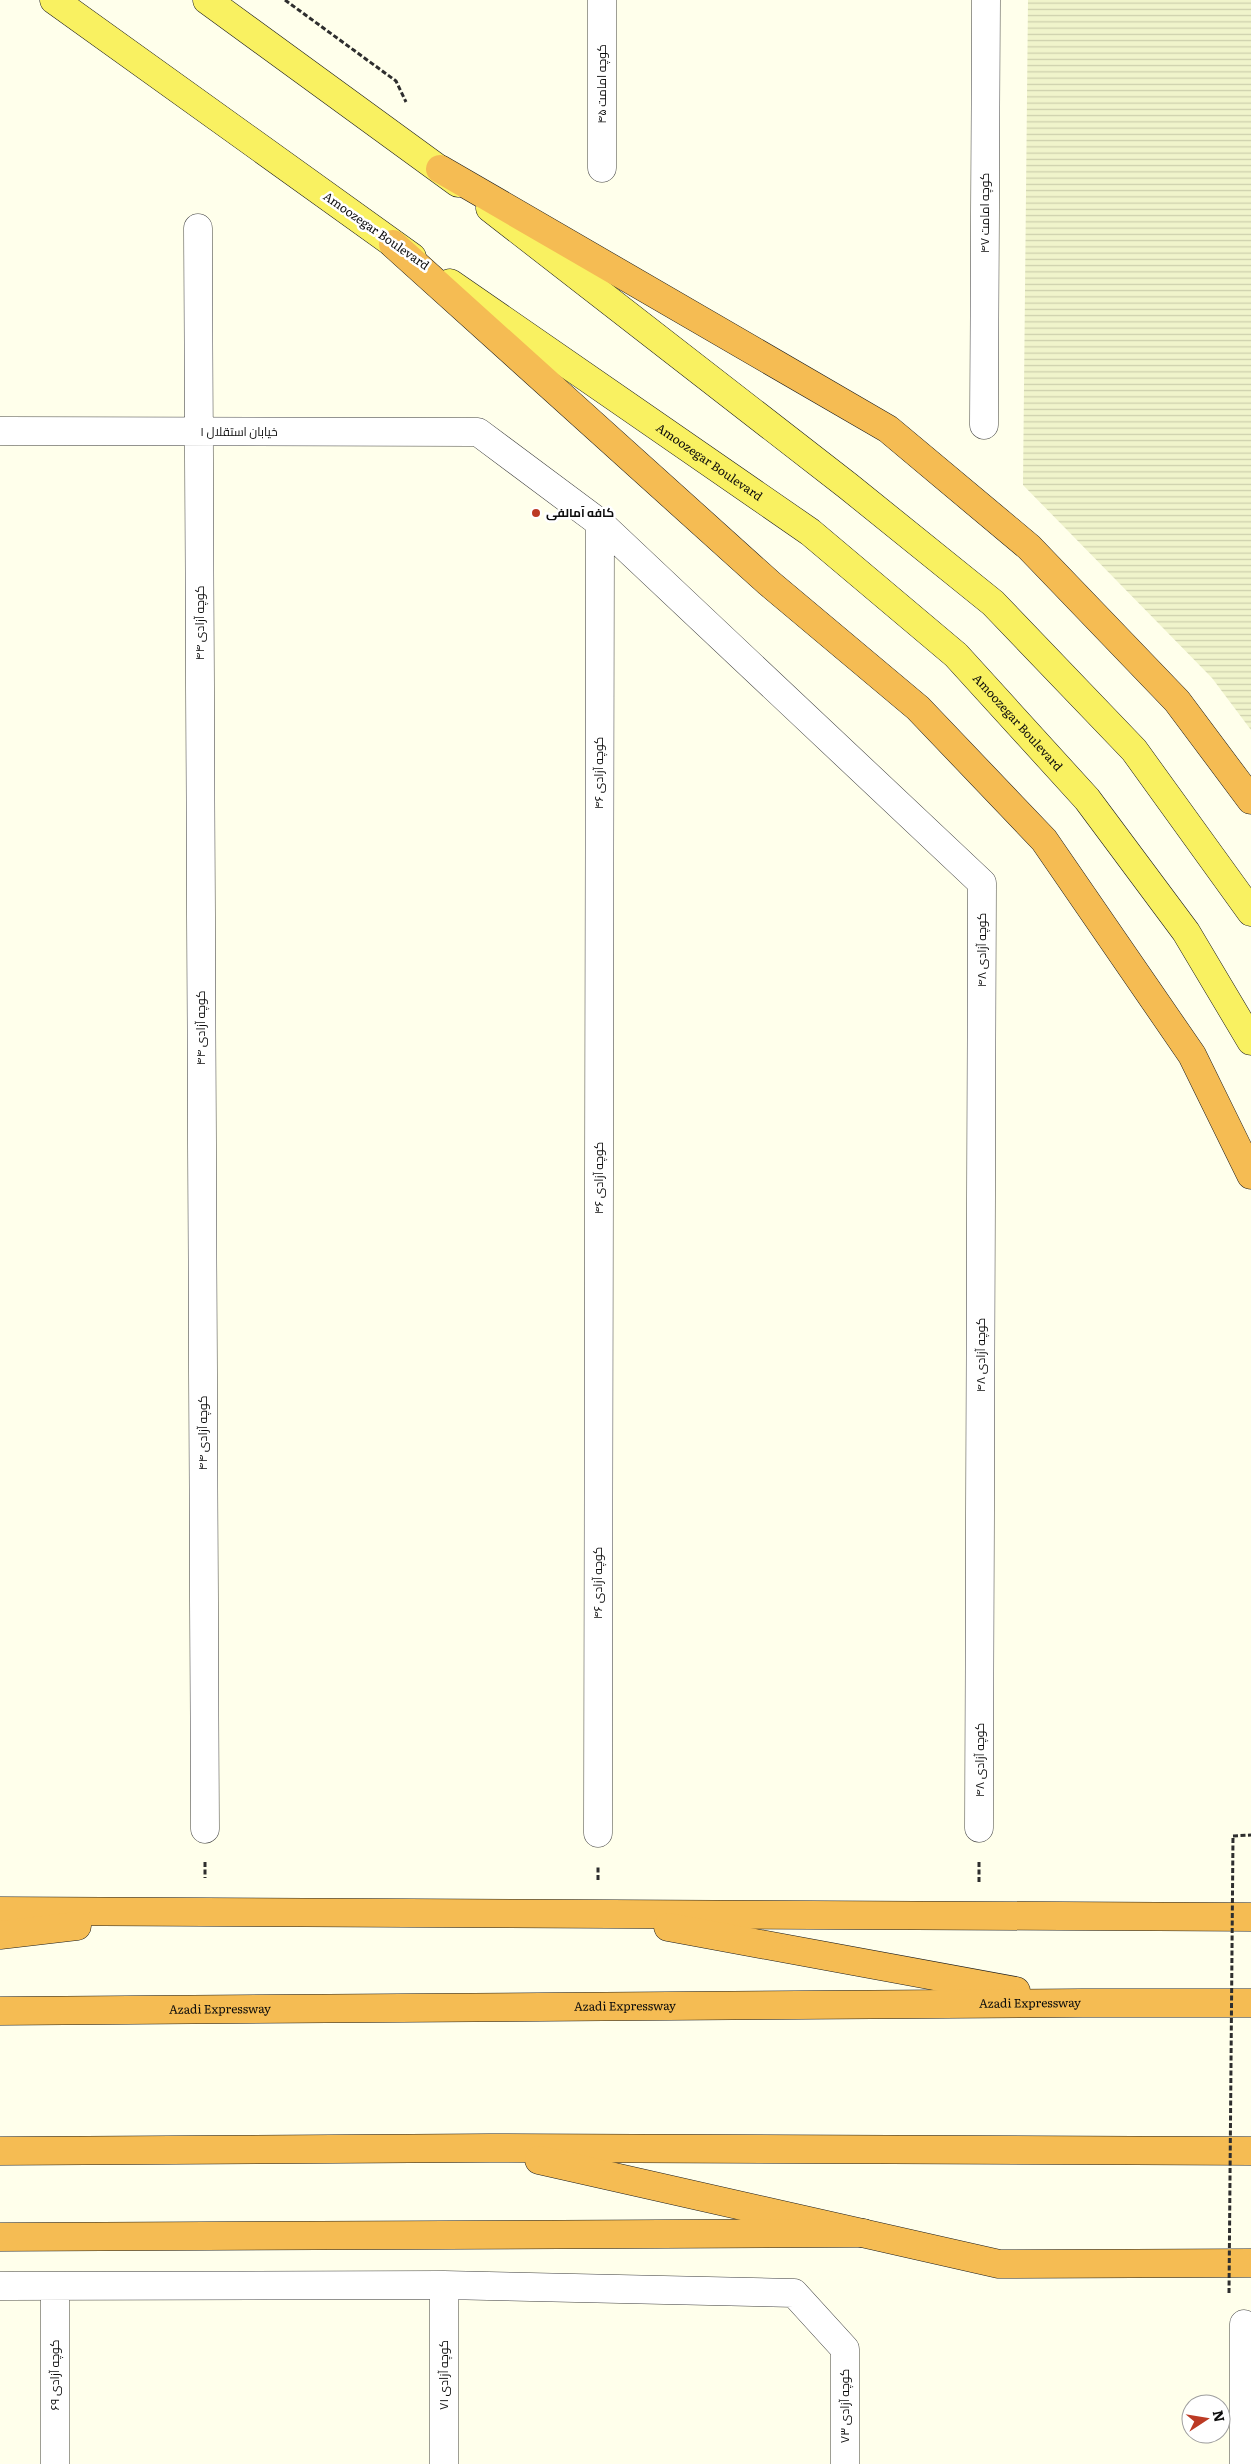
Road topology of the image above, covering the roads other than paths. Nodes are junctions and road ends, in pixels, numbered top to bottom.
1 (54, 0) edge
2 (207, 0) edge
3 (602, 0) edge
4 (986, 0) edge
5 (602, 168) dead end
6 (440, 170) junction
7 (198, 228) dead end
8 (393, 244) junction
9 (984, 425) dead end
10 (0, 431) edge
11 (199, 432) junction
12 (600, 523) junction
13 (1251, 800) edge
14 (1251, 912) edge
15 (1251, 1041) edge
16 (1251, 1175) edge
17 (979, 1828) road end
18 (205, 1829) road end
19 (598, 1833) road end
20 (0, 1911) edge
21 (205, 1912) junction
22 (598, 1914) junction
23 (1248, 1914) edge
24 (0, 1935) edge
25 (1082, 2003) junction
26 (1251, 2003) edge
27 (0, 2011) edge
28 (489, 2148) junction
29 (0, 2151) edge
30 (1251, 2151) edge
31 (863, 2233) junction
32 (0, 2237) edge
33 (1251, 2263) edge
34 (444, 2285) junction
35 (0, 2286) edge
36 (55, 2286) junction
37 (1244, 2324) dead end
38 (54, 2464) edge
39 (444, 2464) edge
40 (845, 2464) edge
41 (1244, 2464) edge

1 - 8 main road, Amoozegar Boulevard
2 - 6 main road
3 - 5 street, کوچه امامت ۴۵
4 - 9 street, کوچه امامت ۴۷
6 - 13 highway
6 - 14 main road
7 - 11 street, کوچه آزادی ۴۴
8 - 15 main road, Amoozegar Boulevard
8 - 16 highway
10 - 11 street, خیابان استقلال ۱
11 - 12 street, خیابان استقلال ۱
11 - 18 street, کوچه آزادی ۴۴
12 - 17 street, کوچه آزادی ۴۸
12 - 19 street, کوچه آزادی ۴۶
20 - 21 highway
21 - 22 highway
21 - 24 highway
22 - 23 highway
22 - 25 highway
25 - 26 highway, Azadi Expressway
25 - 27 highway, Azadi Expressway
28 - 29 highway
28 - 30 highway
28 - 31 highway
31 - 32 highway
31 - 33 highway
34 - 36 street
34 - 39 street, کوچه آزادی ۷۱
34 - 40 street, کوچه آزادی ۷۳
35 - 36 street
36 - 38 street, کوچه آزادی ۶۹
37 - 41 street

